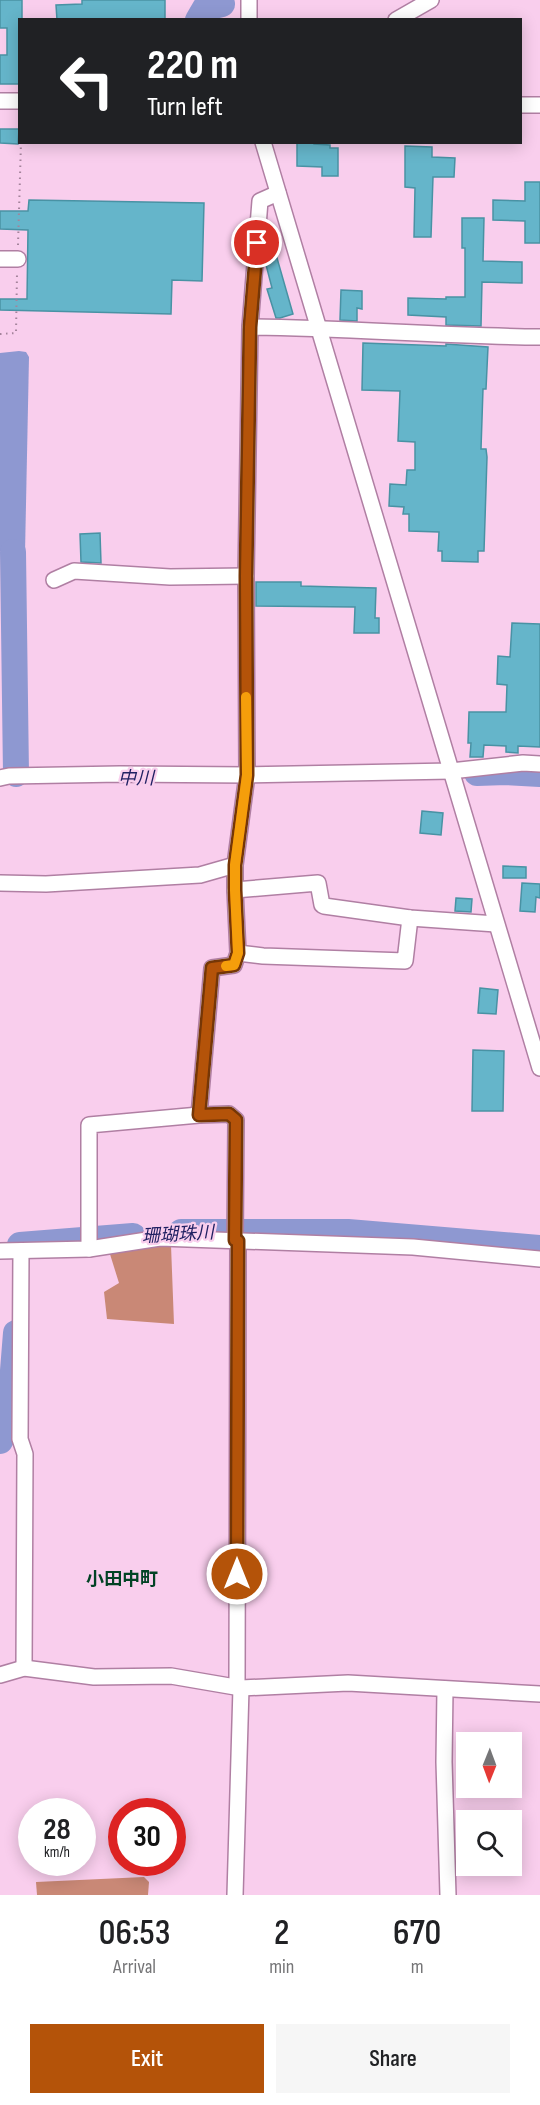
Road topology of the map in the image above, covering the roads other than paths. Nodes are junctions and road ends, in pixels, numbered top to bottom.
1 (249, 0) edge
2 (431, 0) edge
3 (249, 18) edge
4 (400, 18) edge
5 (0, 101) edge
6 (18, 101) edge
7 (522, 105) edge
8 (540, 105) edge
9 (264, 144) edge
10 (278, 193) junction
11 (0, 259) edge
12 (18, 259) dead end
13 (250, 327) junction
14 (317, 328) junction
15 (540, 337) edge
16 (246, 576) junction
17 (54, 580) dead end
18 (540, 764) edge
19 (451, 771) junction
20 (247, 775) junction
21 (0, 778) edge
22 (235, 865) junction
23 (0, 883) edge
24 (235, 890) junction
25 (410, 918) junction
26 (496, 924) junction
27 (238, 953) junction
28 (540, 1068) edge
29 (199, 1115) junction
30 (237, 1240) junction
31 (89, 1249) junction
32 (0, 1251) edge
33 (21, 1251) junction
34 (540, 1259) edge
35 (24, 1668) junction
36 (0, 1675) edge
37 (239, 1687) junction
38 (445, 1689) junction
39 (540, 1694) edge
40 (235, 1895) edge
41 (448, 1895) edge

1 - 3 street
2 - 4 street
5 - 6 street
7 - 8 street
9 - 10 street
10 - 13 street
10 - 14 street
11 - 12 street
13 - 14 street
13 - 16 street
14 - 15 street
14 - 19 street
16 - 17 street
16 - 20 street
18 - 19 street
19 - 20 street
19 - 26 street
20 - 21 street
20 - 22 street
22 - 23 street
22 - 24 street
24 - 25 street
24 - 27 street
25 - 26 street
25 - 27 street
26 - 28 street
27 - 29 street
29 - 30 street
29 - 31 street
30 - 31 street
30 - 34 street
30 - 37 street
31 - 33 street
32 - 33 street
33 - 35 street
35 - 36 street
35 - 37 street
37 - 38 street
37 - 40 street
38 - 39 street
38 - 41 street

